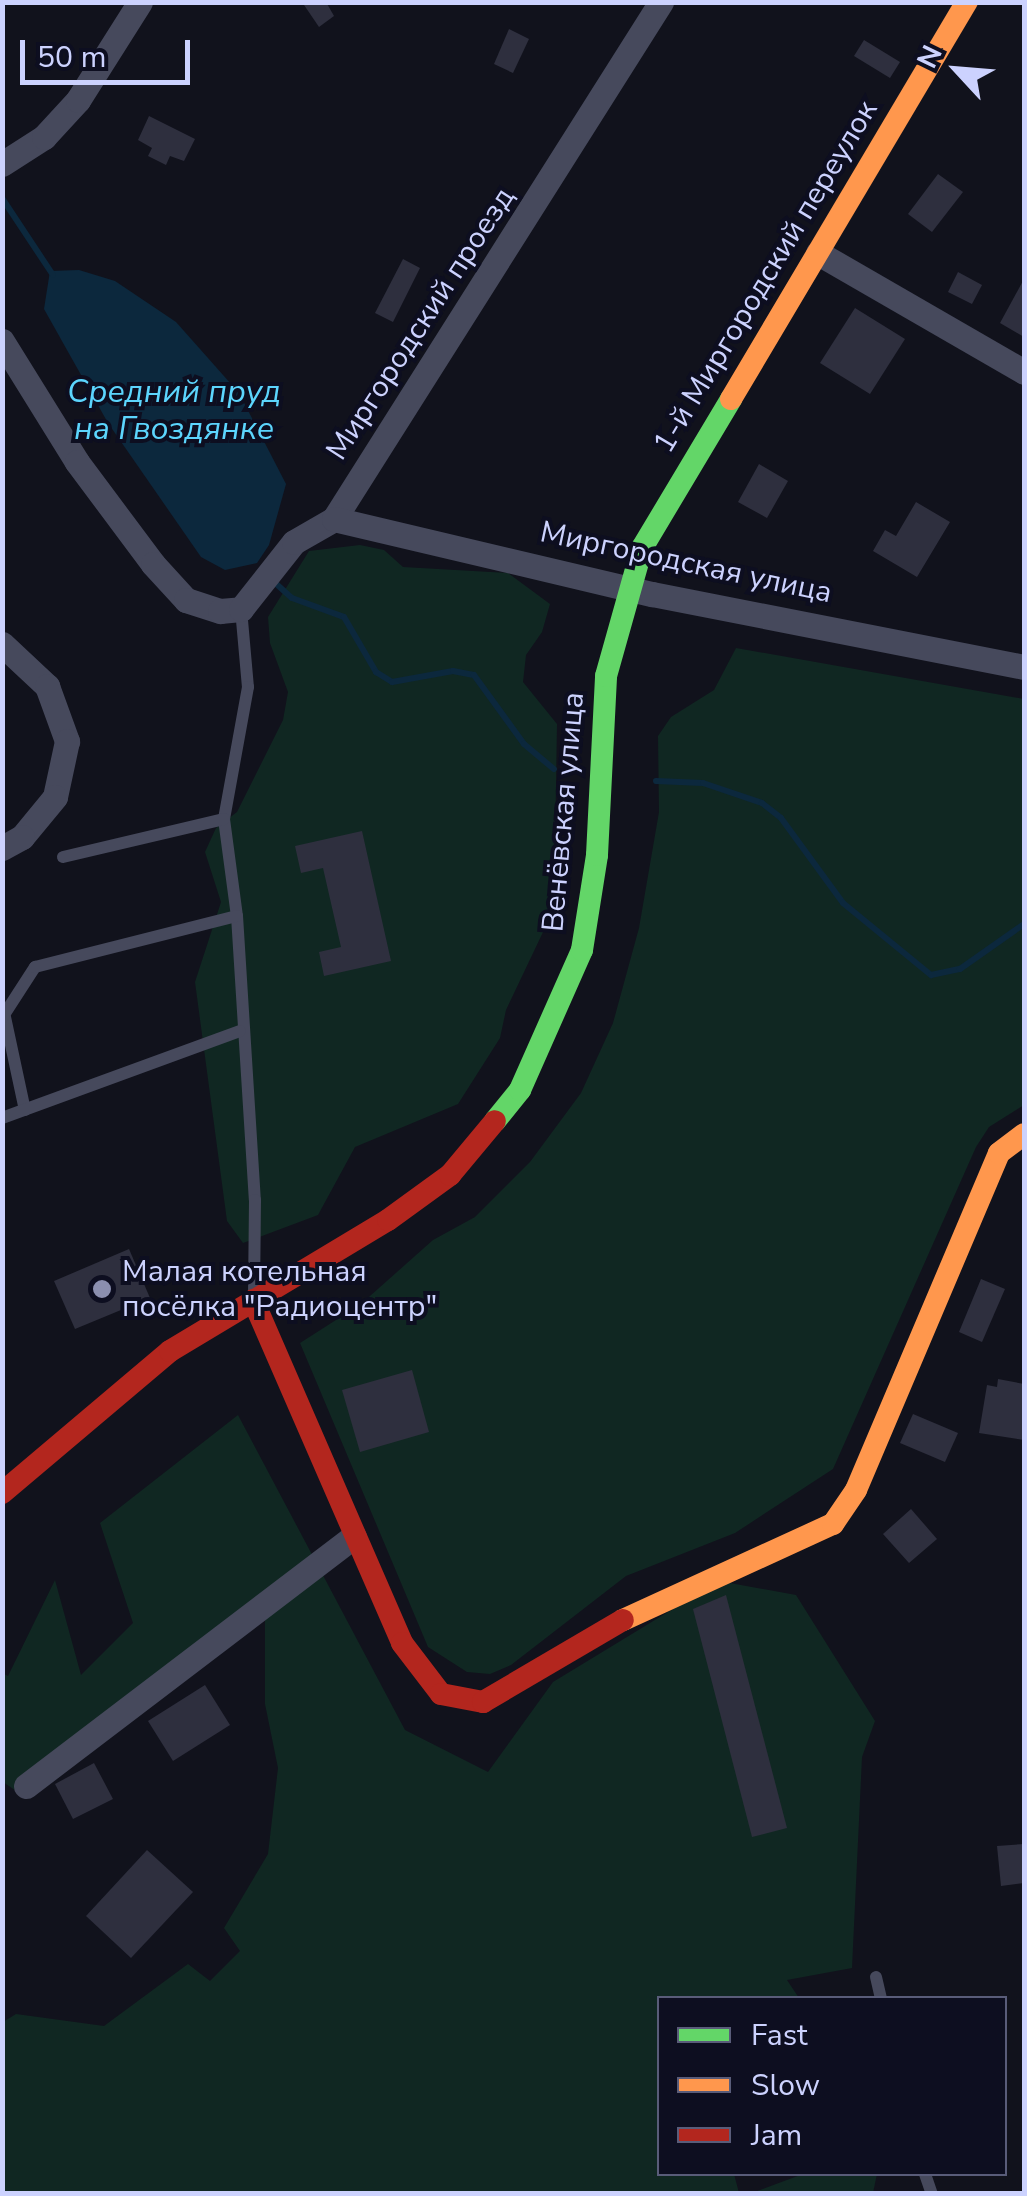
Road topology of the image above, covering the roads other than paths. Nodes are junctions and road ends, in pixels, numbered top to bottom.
1 (140, 2) edge
2 (661, 2) edge
3 (967, 2) edge
4 (2, 164) edge
5 (818, 253) junction
6 (2, 341) edge
7 (1024, 372) edge
8 (334, 519) junction
9 (626, 587) junction
10 (241, 609) junction
11 (2, 644) edge
12 (1024, 667) edge
13 (224, 819) junction
14 (2, 848) edge
15 (63, 857) dead end
16 (237, 916) junction
17 (4, 1017) edge
18 (240, 1031) junction
19 (24, 1110) junction
20 (2, 1118) edge
21 (1024, 1134) edge
22 (254, 1300) junction
23 (2, 1493) edge
24 (354, 1536) junction
25 (26, 1786) dead end
26 (876, 1977) dead end
27 (881, 1996) edge

1 - 4 street
2 - 8 street, Миргородский проезд
3 - 5 street, 1-й Миргородский переулок
5 - 7 street
5 - 9 street, 1-й Миргородский переулок
6 - 10 street
8 - 9 street, Миргородская улица
8 - 10 street, Миргородский проезд
9 - 12 street, Миргородская улица
9 - 22 street, Венёвская улица
10 - 13 lane
11 - 14 street
13 - 15 lane
13 - 16 lane
16 - 17 lane
16 - 18 lane
17 - 19 lane
18 - 19 lane
18 - 22 lane
19 - 20 lane
21 - 24 street
22 - 23 street, Венёвская улица
22 - 24 street
24 - 25 street
26 - 27 lane

